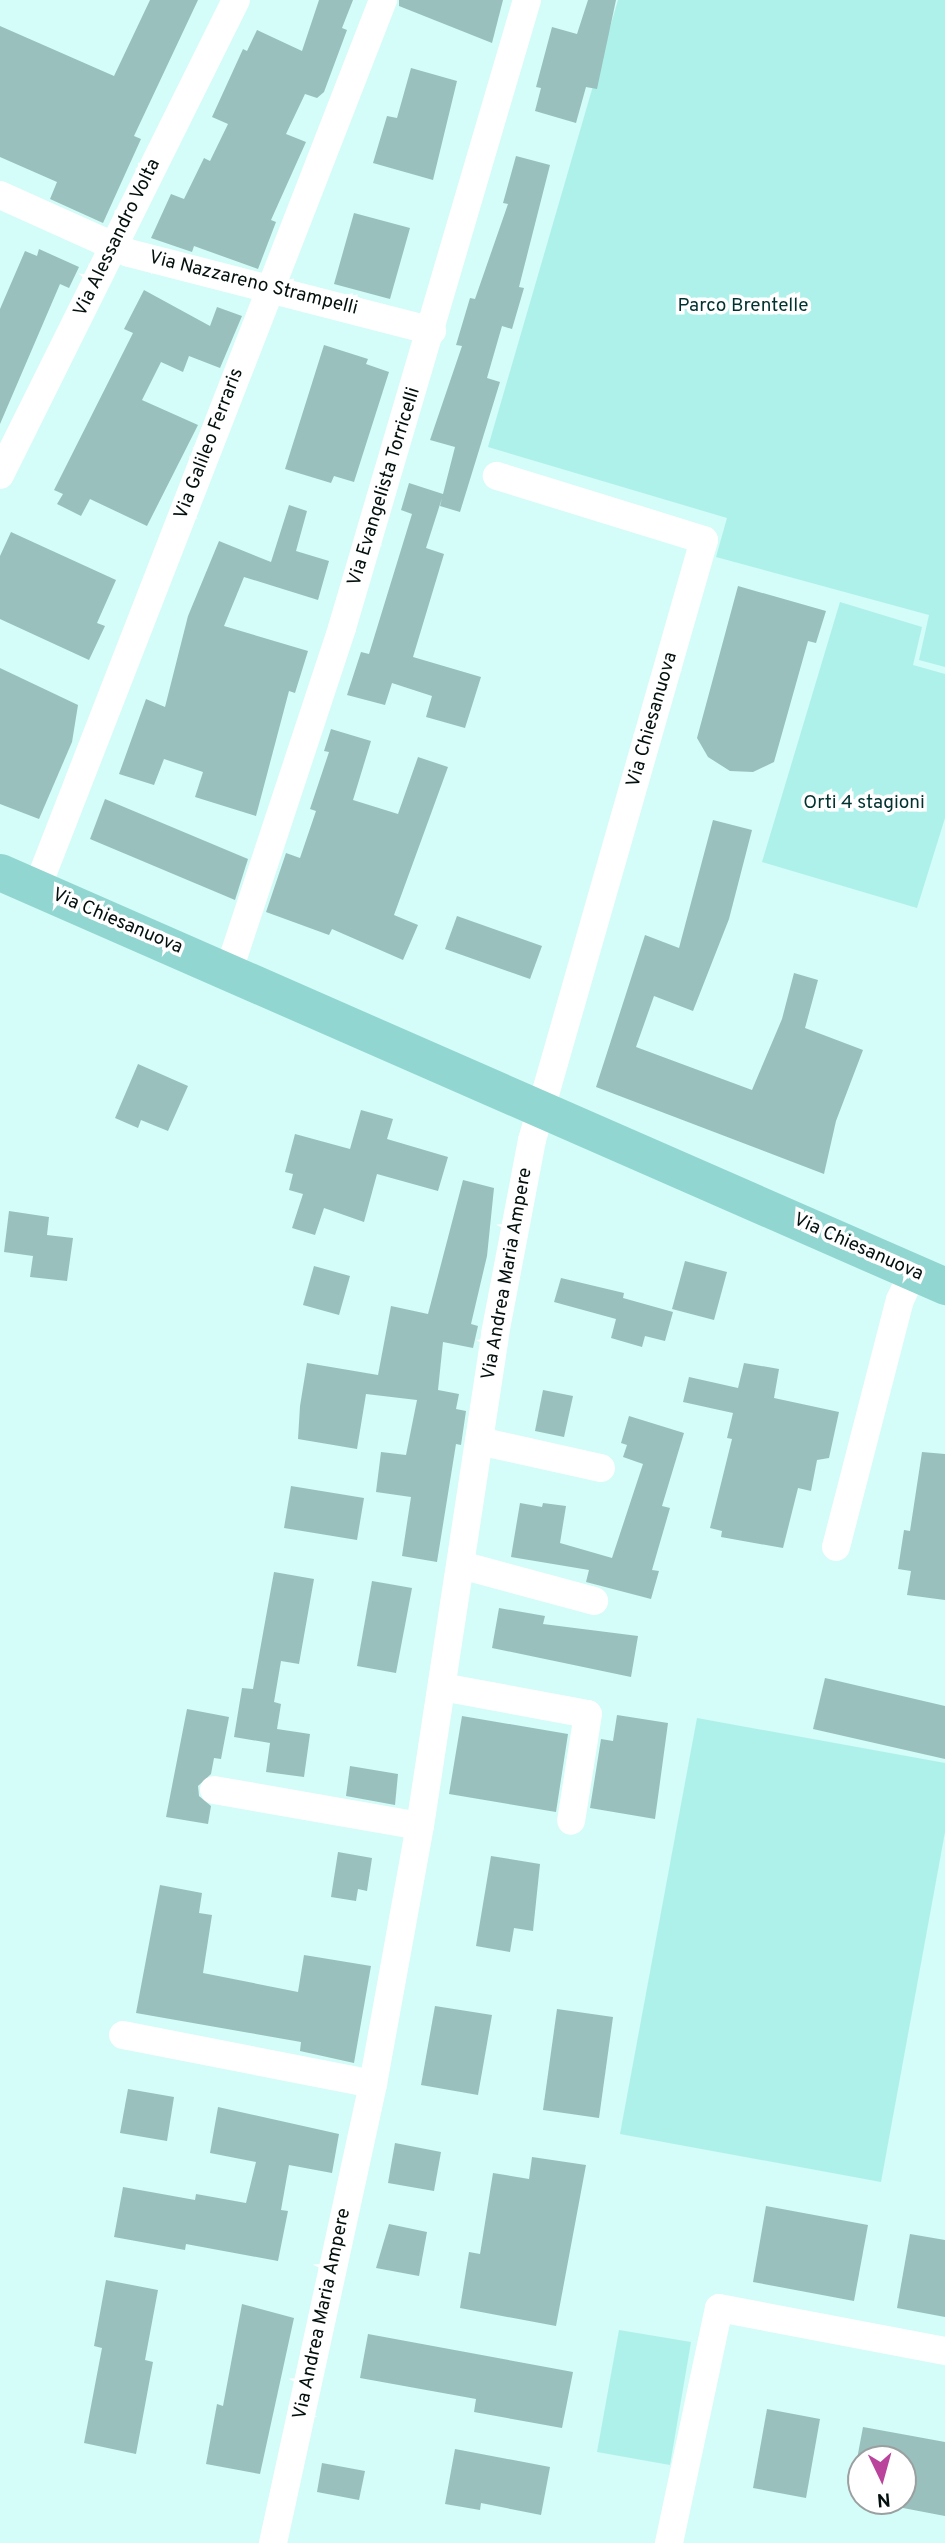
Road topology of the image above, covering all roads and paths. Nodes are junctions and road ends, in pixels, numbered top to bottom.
1 (236, 0) edge
2 (383, 0) edge
3 (527, 0) edge
4 (0, 195) edge
5 (115, 246) junction
6 (271, 287) junction
7 (432, 331) junction
8 (0, 475) edge
9 (497, 476) dead end
10 (0, 872) edge
11 (37, 888) junction
12 (229, 970) junction
13 (541, 1108) junction
14 (929, 1279) edge
15 (479, 1441) junction
16 (601, 1468) dead end
17 (836, 1547) dead end
18 (461, 1565) junction
19 (594, 1601) dead end
20 (442, 1687) junction
21 (214, 1790) dead end
22 (571, 1821) dead end
23 (420, 1826) junction
24 (123, 2035) dead end
25 (373, 2084) junction
26 (945, 2351) edge
27 (273, 2543) edge
28 (668, 2543) edge

1 - 5 street, Via Alessandro Volta
2 - 6 street, Via Galileo Ferraris
3 - 7 street, Via Evangelista Torricelli
4 - 5 street, Via Nazzareno Strampelli
5 - 6 street, Via Nazzareno Strampelli
5 - 8 street, Via Alessandro Volta
6 - 7 street, Via Nazzareno Strampelli
6 - 11 street, Via Galileo Ferraris
7 - 12 street, Via Evangelista Torricelli
9 - 13 street, Via Chiesanuova
10 - 11 main road, Via Chiesanuova
11 - 12 main road, Via Chiesanuova
12 - 13 main road, Via Chiesanuova
13 - 14 main road, Via Chiesanuova
13 - 15 street, Via Andrea Maria Ampere
14 - 17 street
15 - 16 street
15 - 18 street, Via Andrea Maria Ampere
18 - 19 street
18 - 20 street, Via Andrea Maria Ampere
20 - 22 street
20 - 23 street, Via Andrea Maria Ampere
21 - 23 street
23 - 25 street, Via Andrea Maria Ampere
24 - 25 street
25 - 27 street, Via Andrea Maria Ampere
26 - 28 street

